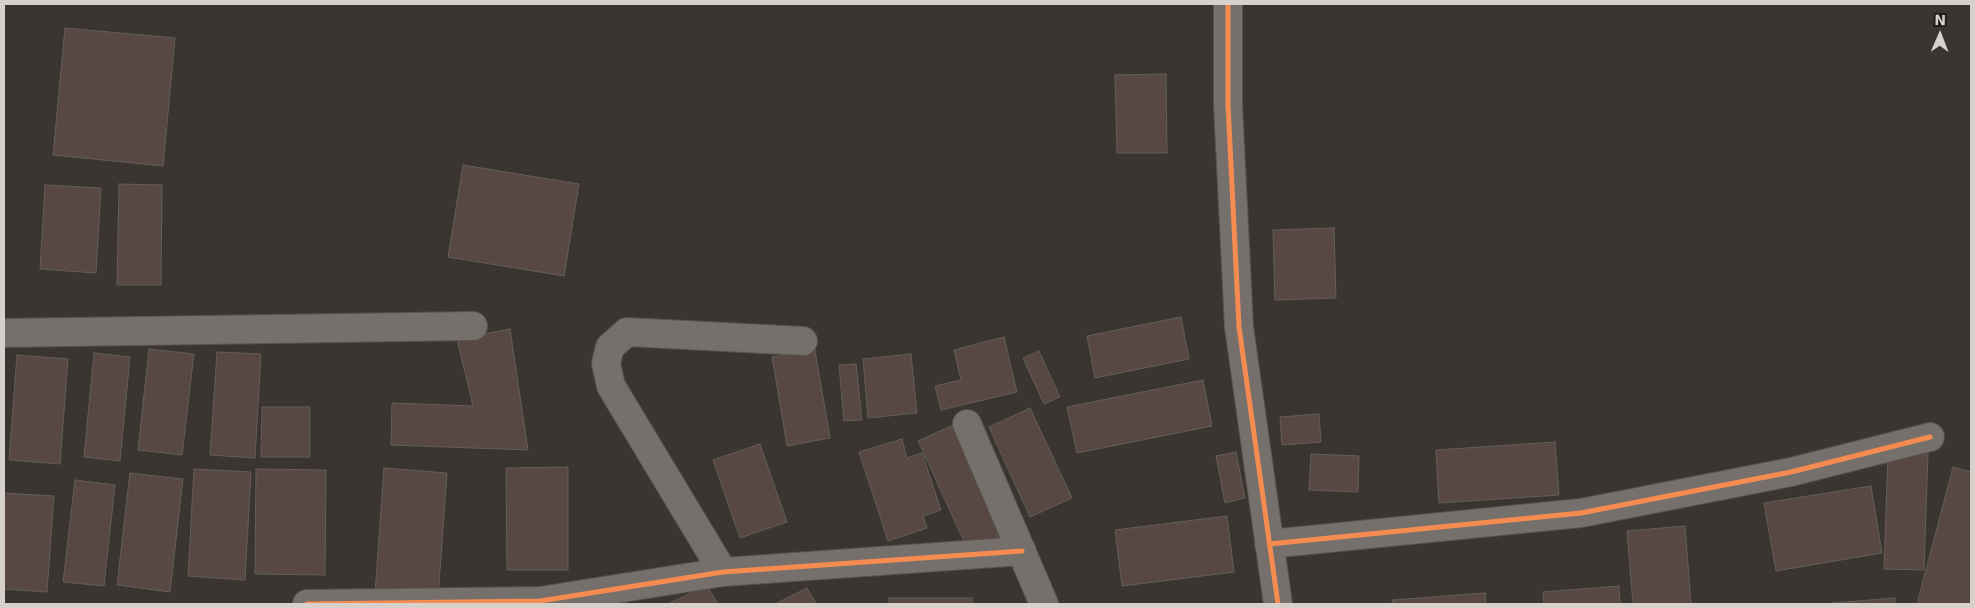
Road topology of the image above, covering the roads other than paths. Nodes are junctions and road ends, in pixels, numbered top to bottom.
1 (1228, 4) edge
2 (473, 326) dead end
3 (4, 333) edge
4 (803, 341) dead end
5 (967, 424) dead end
6 (1930, 437) dead end
7 (1269, 544) junction
8 (1022, 551) junction
9 (723, 572) junction
10 (307, 604) edge
11 (1044, 604) edge
12 (1278, 604) edge

1 - 7 street
2 - 3 street
4 - 9 street
5 - 8 street
6 - 7 street
7 - 12 street
8 - 9 street
8 - 11 street
9 - 10 street

